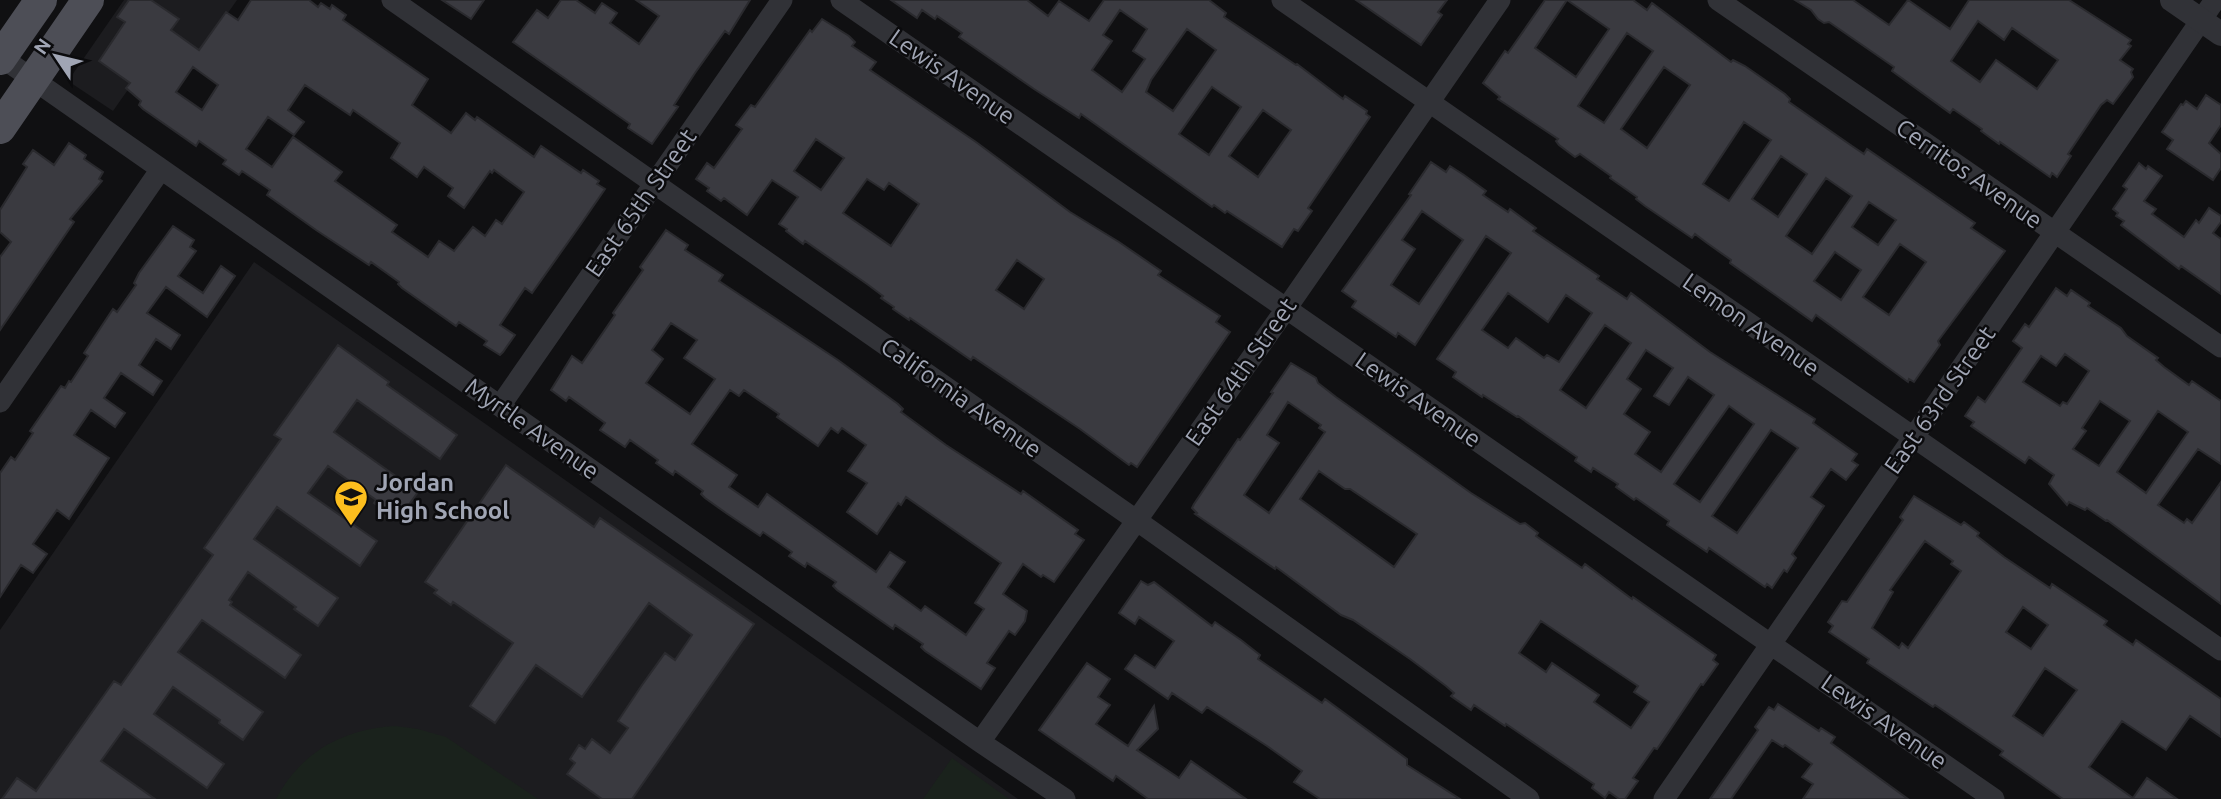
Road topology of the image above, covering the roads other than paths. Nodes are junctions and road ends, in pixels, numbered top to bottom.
1 (41, 0) edge
2 (88, 0) edge
3 (392, 0) edge
4 (782, 0) edge
5 (841, 0) edge
6 (1282, 0) edge
7 (1500, 0) edge
8 (1718, 0) edge
9 (2172, 0) edge
10 (2212, 18) edge
11 (1, 58) edge
12 (33, 80) junction
13 (1429, 102) junction
14 (0, 128) edge
15 (161, 169) junction
16 (655, 184) junction
17 (2055, 233) junction
18 (1286, 309) junction
19 (2221, 347) edge
20 (0, 401) edge
21 (500, 406) junction
22 (1914, 438) junction
23 (1136, 520) junction
24 (1771, 644) junction
25 (2221, 650) edge
26 (980, 742) junction
27 (1065, 799) edge
28 (1529, 799) edge
29 (1664, 799) edge
30 (1994, 799) edge

1 - 11 main road
2 - 12 main road
3 - 16 street, California Avenue
4 - 16 street, East 65th Street
5 - 18 street, Lewis Avenue
6 - 13 street, Lemon Avenue
7 - 13 street, East 64th Street
8 - 17 street, Cerritos Avenue
9 - 10 street
10 - 17 street, East 63rd Street
11 - 12 street, Myrtle Avenue
12 - 14 main road
12 - 15 street, Myrtle Avenue
13 - 18 street, East 64th Street
13 - 22 street, Lemon Avenue
15 - 20 street
15 - 21 street, Myrtle Avenue
16 - 21 street, East 65th Street
16 - 23 street, California Avenue
17 - 19 street, Cerritos Avenue
17 - 22 street, East 63rd Street
18 - 23 street, East 64th Street
18 - 24 street, Lewis Avenue
21 - 26 street, Myrtle Avenue
22 - 24 street, East 63rd Street
22 - 25 street, Lemon Avenue
23 - 26 street, East 64th Street
23 - 28 street, California Avenue
24 - 29 street, East 63rd Street
24 - 30 street, Lewis Avenue
26 - 27 street, Myrtle Avenue

